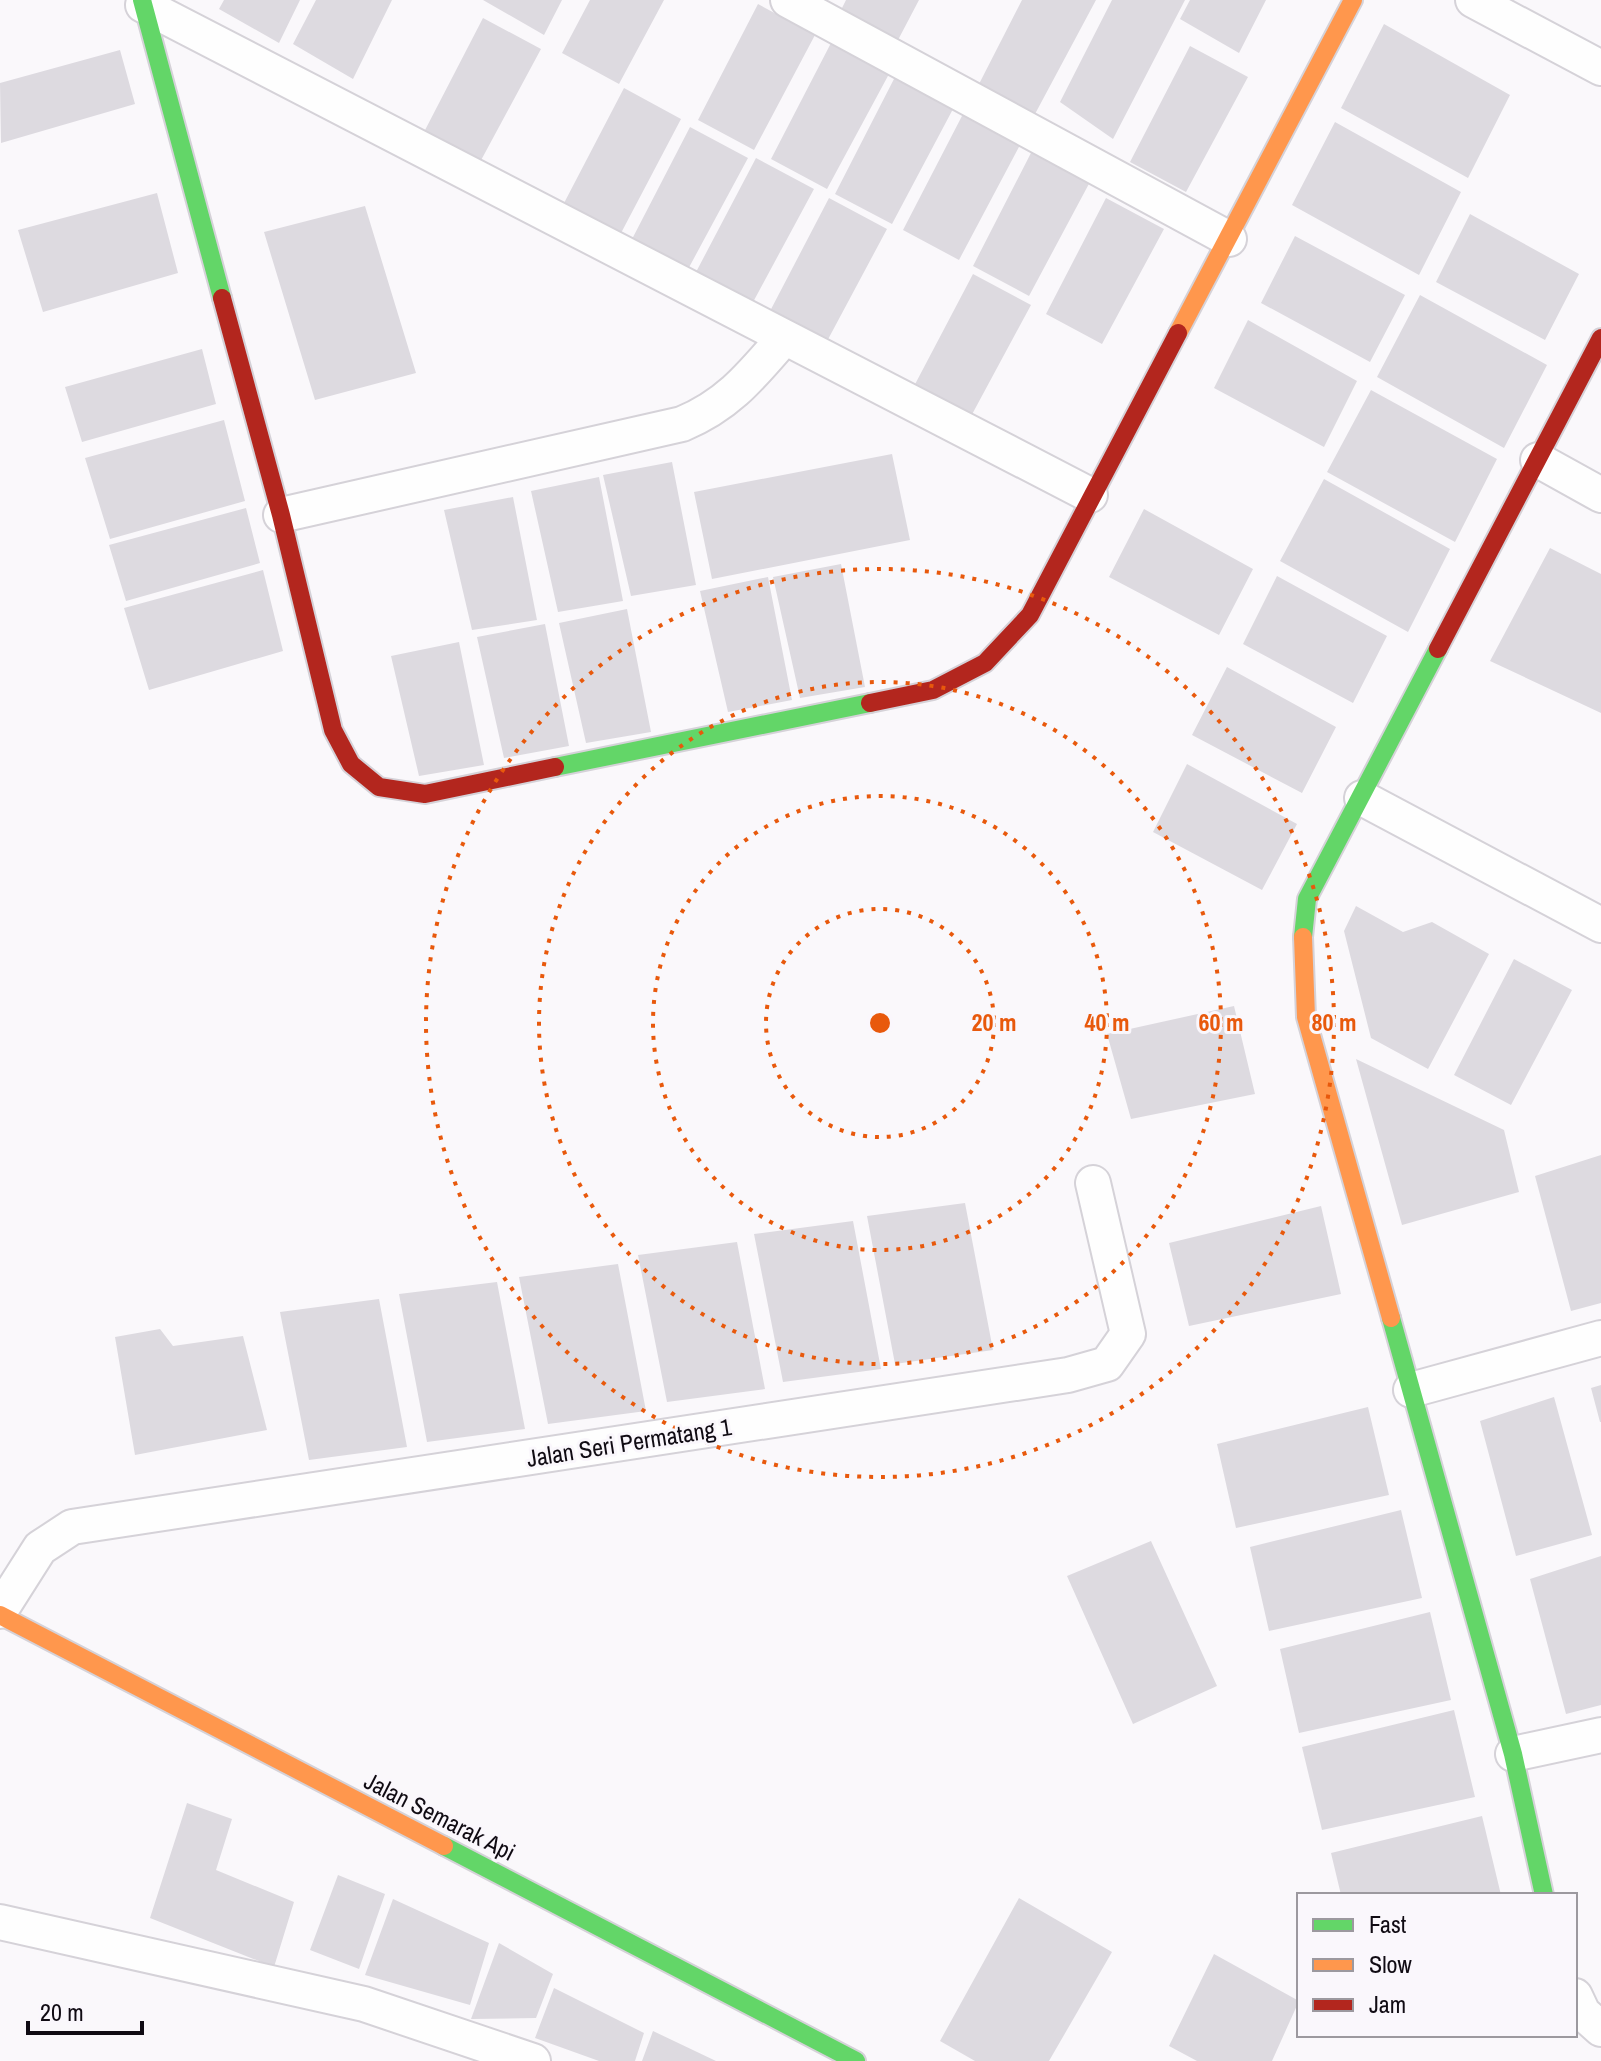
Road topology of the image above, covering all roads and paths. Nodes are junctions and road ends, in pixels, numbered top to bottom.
1 (788, 0) edge
2 (1353, 0) edge
3 (1473, 0) edge
4 (142, 2) edge
5 (1601, 68) edge
6 (1229, 239) junction
7 (1601, 338) edge
8 (783, 339) junction
9 (1538, 460) junction
10 (1090, 495) junction
11 (1601, 495) edge
12 (281, 515) junction
13 (1362, 798) junction
14 (1601, 925) edge
15 (1093, 1183) dead end
16 (1601, 1338) edge
17 (1411, 1390) junction
18 (0, 1613) edge
19 (1601, 1735) edge
20 (1513, 1754) junction
21 (1544, 1893) edge
22 (0, 1922) edge
23 (1577, 2000) edge
24 (1601, 2029) edge
25 (533, 2061) edge
26 (856, 2061) edge

1 - 6 street
2 - 6 street
3 - 5 street
4 - 8 street
4 - 12 street
6 - 10 street
7 - 9 street
8 - 10 street
8 - 12 street
9 - 11 street
9 - 13 street
10 - 12 street
13 - 14 street
13 - 17 street
15 - 18 street, Jalan Seri Permatang 1
16 - 17 street
17 - 20 street
18 - 26 street, Jalan Semarak Api
19 - 20 street
20 - 21 street
22 - 25 street
23 - 24 street

